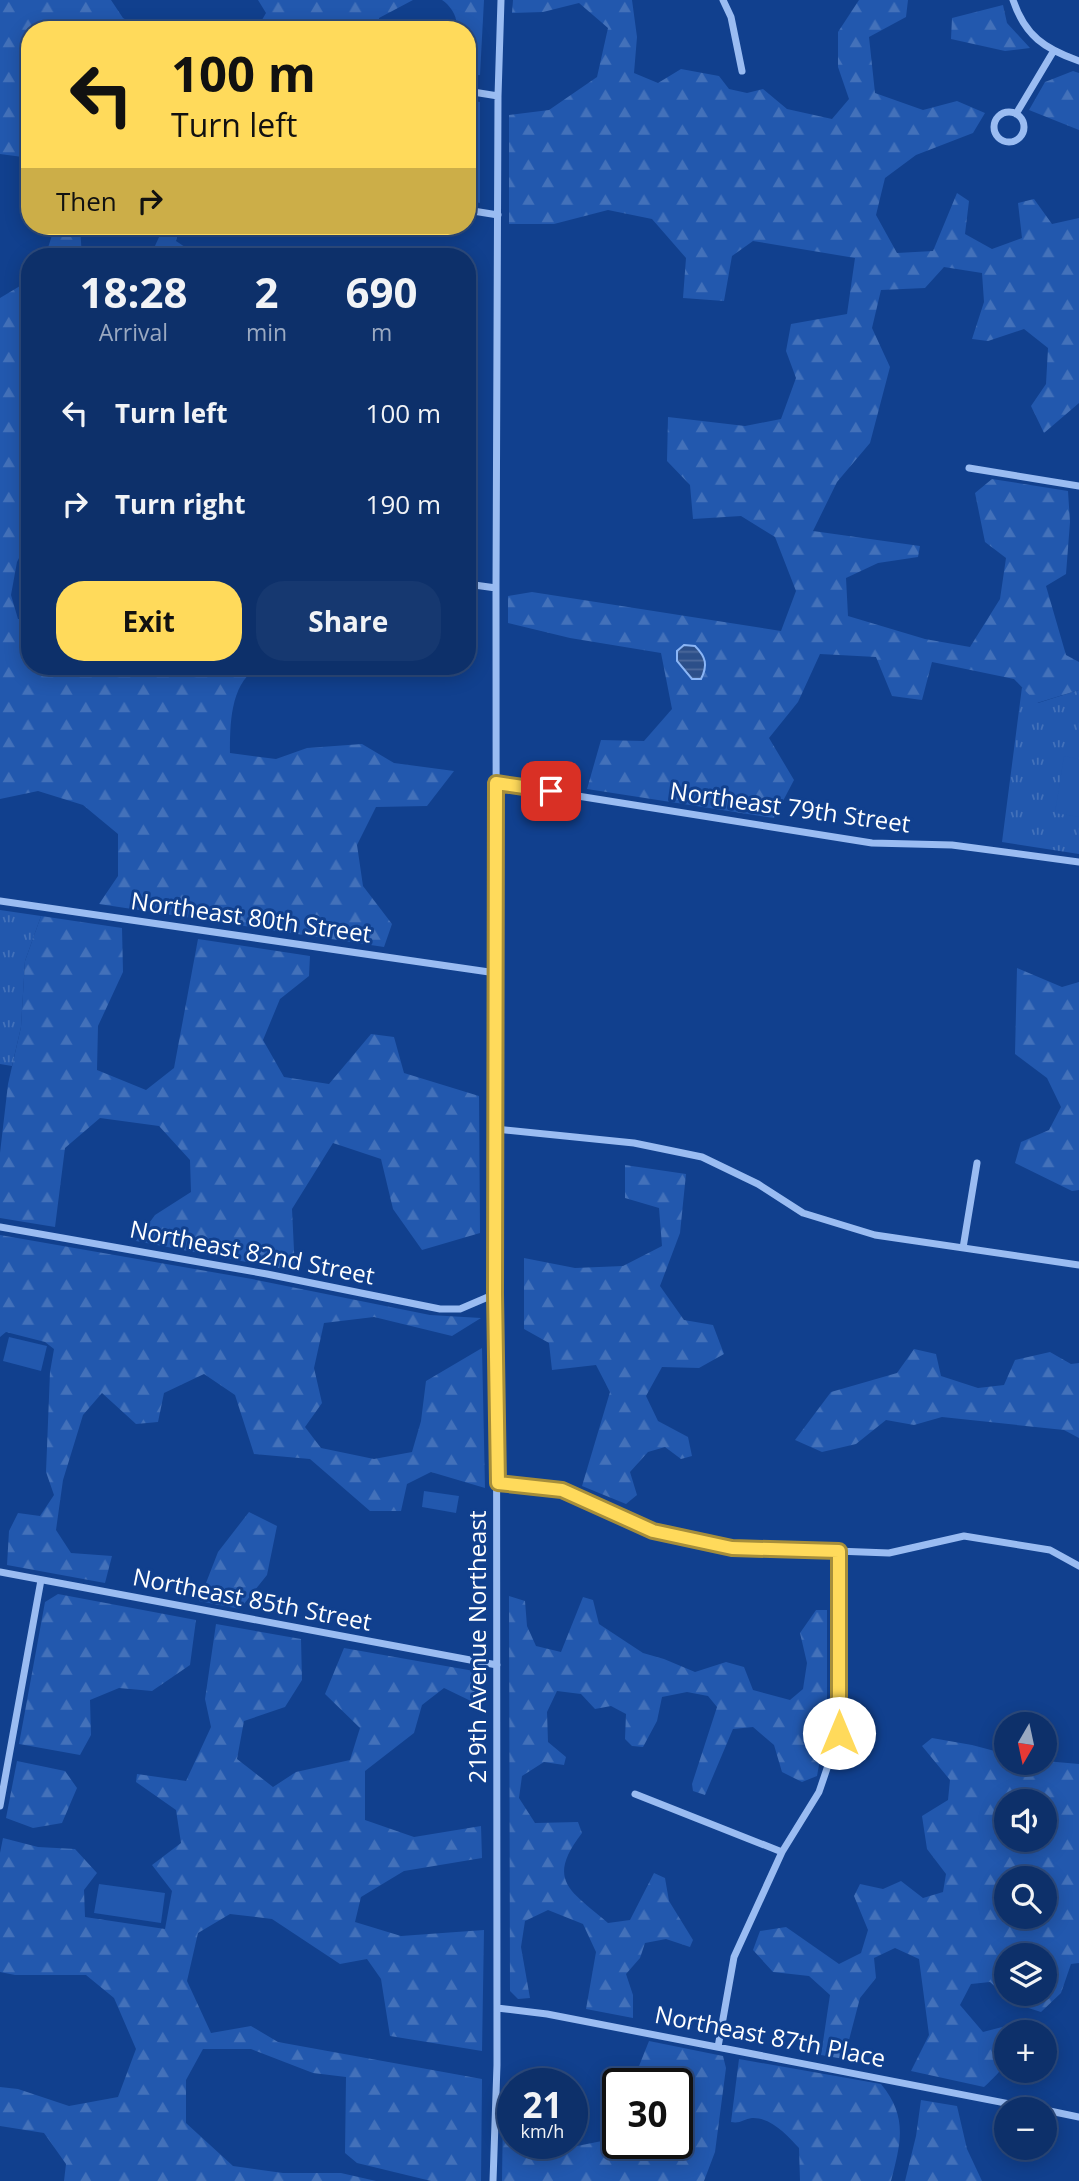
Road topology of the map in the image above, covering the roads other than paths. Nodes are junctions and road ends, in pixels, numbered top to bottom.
1 (501, 0) edge
2 (723, 0) edge
3 (1013, 0) edge
4 (1053, 52) junction
5 (1079, 61) edge
6 (742, 71) dead end
7 (476, 92) edge
8 (498, 96) junction
9 (1016, 114) junction
10 (476, 211) edge
11 (498, 215) junction
12 (969, 468) dead end
13 (1079, 486) edge
14 (476, 585) edge
15 (496, 588) junction
16 (496, 783) junction
17 (1079, 862) edge
18 (0, 901) edge
19 (496, 973) junction
20 (496, 1129) junction
21 (977, 1163) dead end
22 (0, 1227) edge
23 (963, 1248) junction
24 (1079, 1265) edge
25 (495, 1294) junction
26 (498, 1483) junction
27 (839, 1551) junction
28 (1079, 1566) edge
29 (0, 1572) edge
30 (41, 1580) junction
31 (497, 1665) junction
32 (635, 1794) dead end
33 (0, 1806) edge
34 (782, 1852) junction
35 (497, 2008) junction
36 (718, 2047) junction
37 (994, 2101) edge
38 (1057, 2112) edge
39 (1079, 2117) edge
40 (493, 2181) edge

1 - 8 street, 219th Avenue Northeast
2 - 6 street
3 - 4 street
4 - 5 street
4 - 9 street
7 - 8 street
8 - 11 street, 219th Avenue Northeast
9 - 9 street
10 - 11 street
11 - 15 street, 219th Avenue Northeast
12 - 13 street
14 - 15 street
15 - 16 street, 219th Avenue Northeast
16 - 17 street, Northeast 79th Street
16 - 19 street, 219th Avenue Northeast
18 - 19 street, Northeast 80th Street
19 - 20 street, 219th Avenue Northeast
20 - 23 street
20 - 25 street, 219th Avenue Northeast
21 - 23 street
22 - 25 street, Northeast 82nd Street
23 - 24 street
25 - 26 street, 219th Avenue Northeast
26 - 27 street
26 - 31 street, 219th Avenue Northeast
27 - 28 street
27 - 34 street
29 - 30 street, Northeast 85th Street
30 - 31 street, Northeast 85th Street
30 - 33 street
31 - 35 street, 219th Avenue Northeast
32 - 34 street
34 - 36 street
35 - 36 street, Northeast 87th Place
35 - 40 street, 219th Avenue Northeast
36 - 37 street, Northeast 87th Place
38 - 39 street

